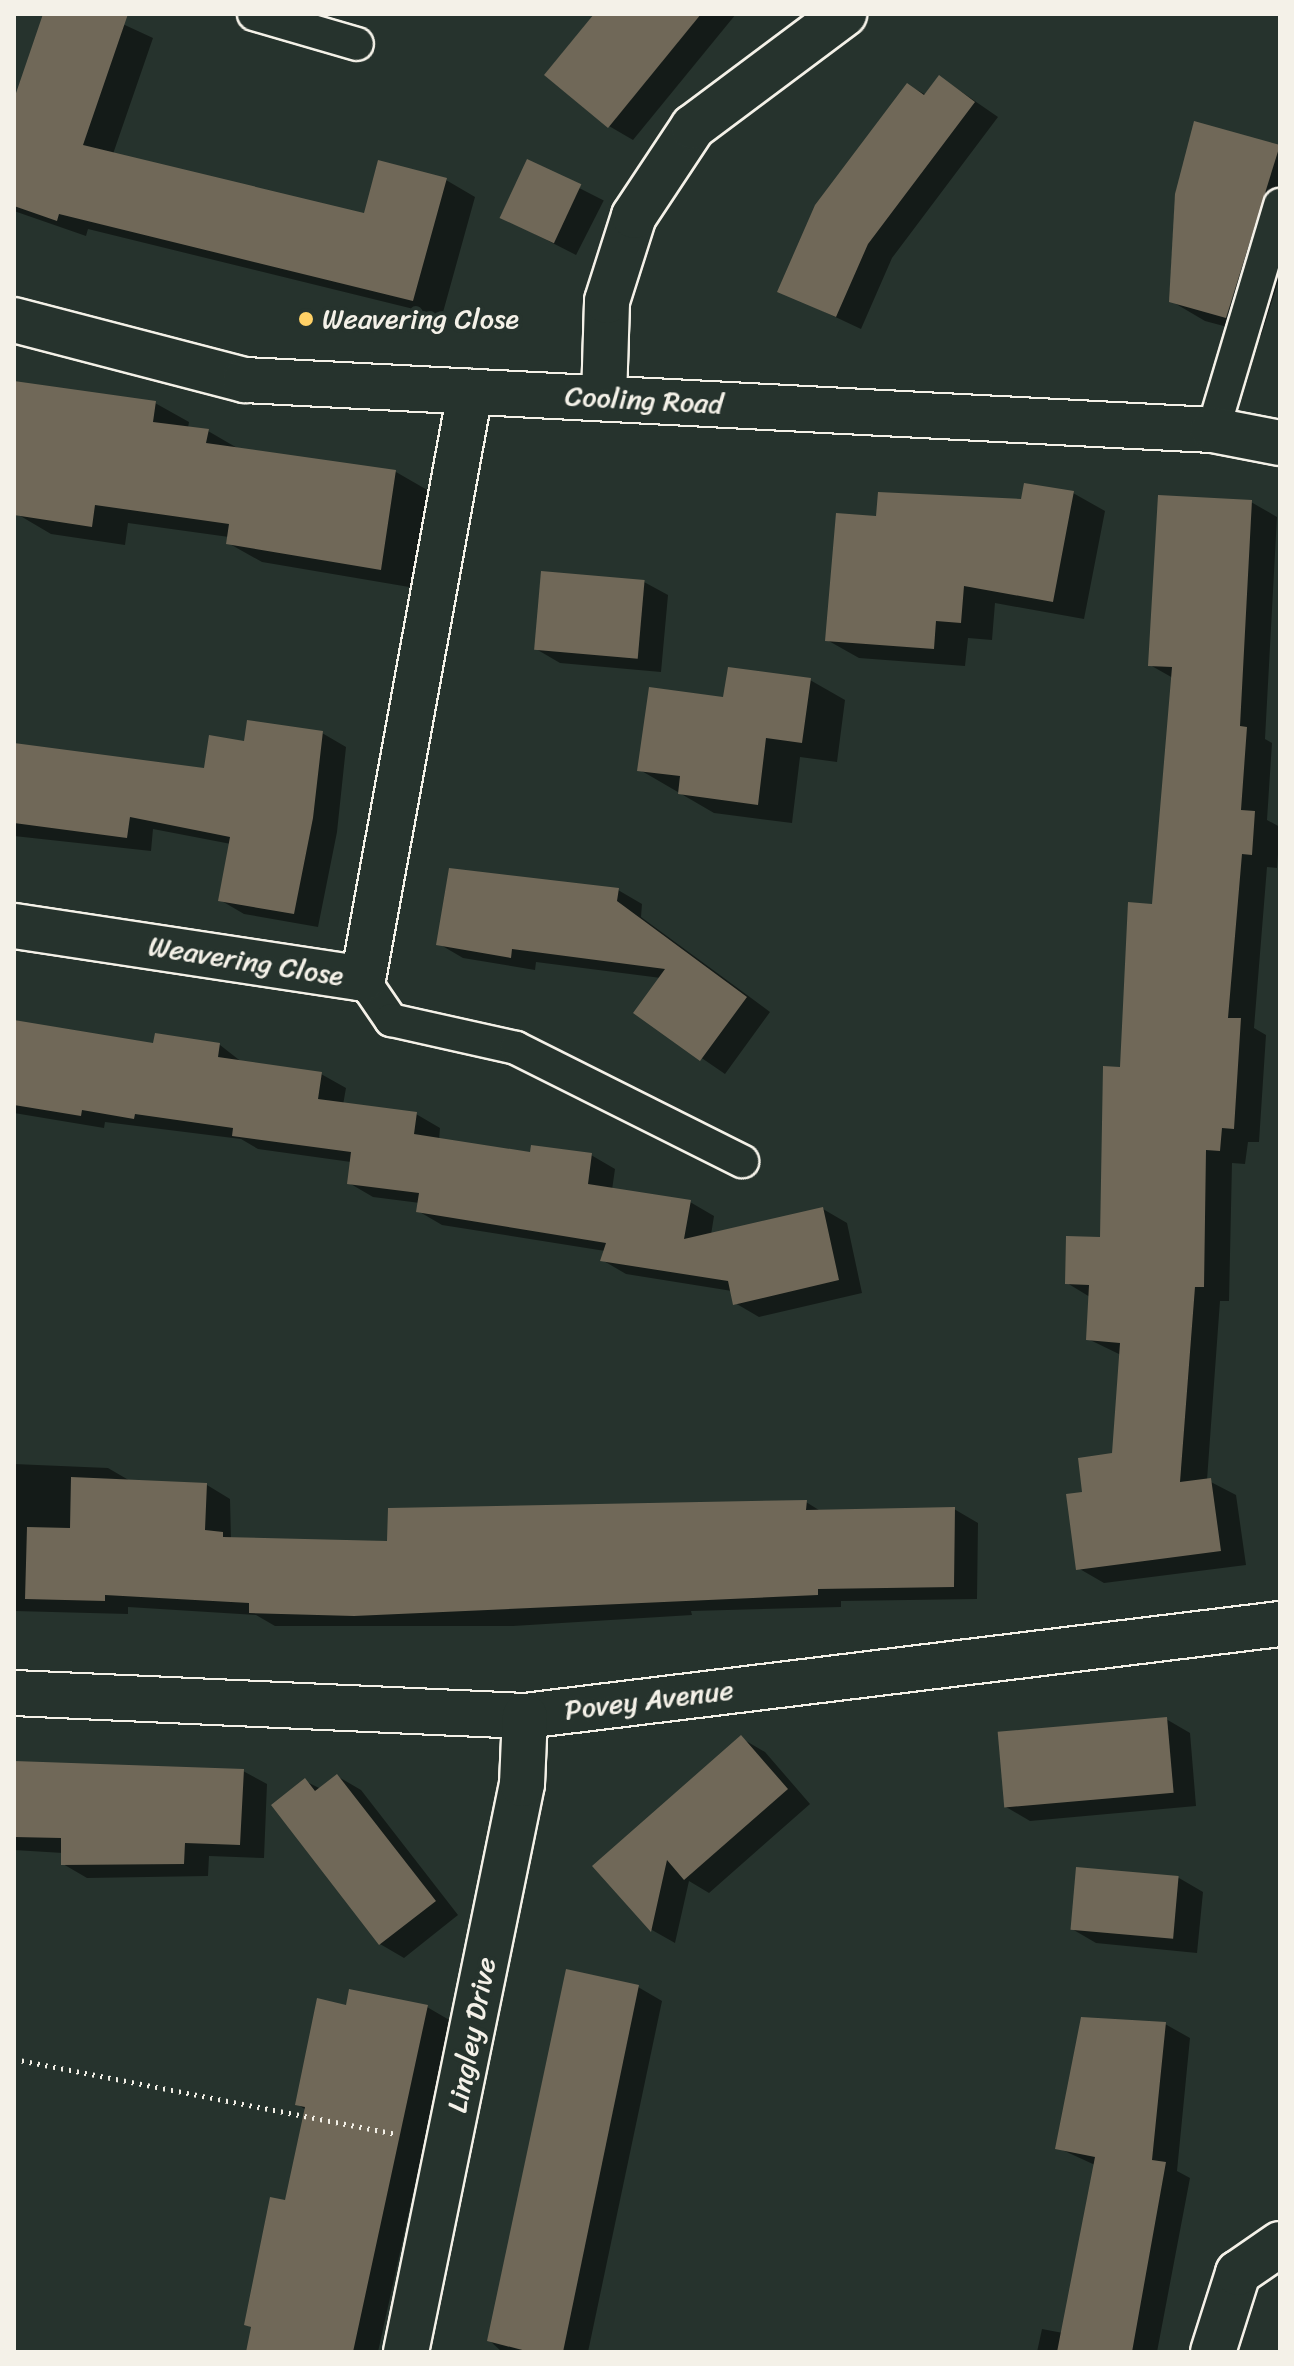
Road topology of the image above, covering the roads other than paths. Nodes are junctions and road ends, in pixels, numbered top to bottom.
1 (254, 14) edge
2 (844, 14) edge
3 (357, 44) dead end
4 (1280, 205) edge
5 (14, 320) edge
6 (470, 392) junction
7 (604, 398) junction
8 (1213, 430) junction
9 (1280, 443) edge
10 (14, 926) edge
11 (363, 979) junction
12 (742, 1161) dead end
13 (1280, 1624) edge
14 (14, 1693) edge
15 (525, 1716) junction
16 (1280, 2244) edge
17 (406, 2352) edge
18 (1213, 2352) edge

1 - 3 lane
2 - 7 street
4 - 8 lane
5 - 6 street, Cooling Road
6 - 7 street, Cooling Road
6 - 11 street, Weavering Close
7 - 8 street, Cooling Road
8 - 9 street, Cooling Road
10 - 11 street, Weavering Close
11 - 12 lane
13 - 15 street, Povey Avenue
14 - 15 street, Povey Avenue
15 - 17 street, Lingley Drive
16 - 18 street

